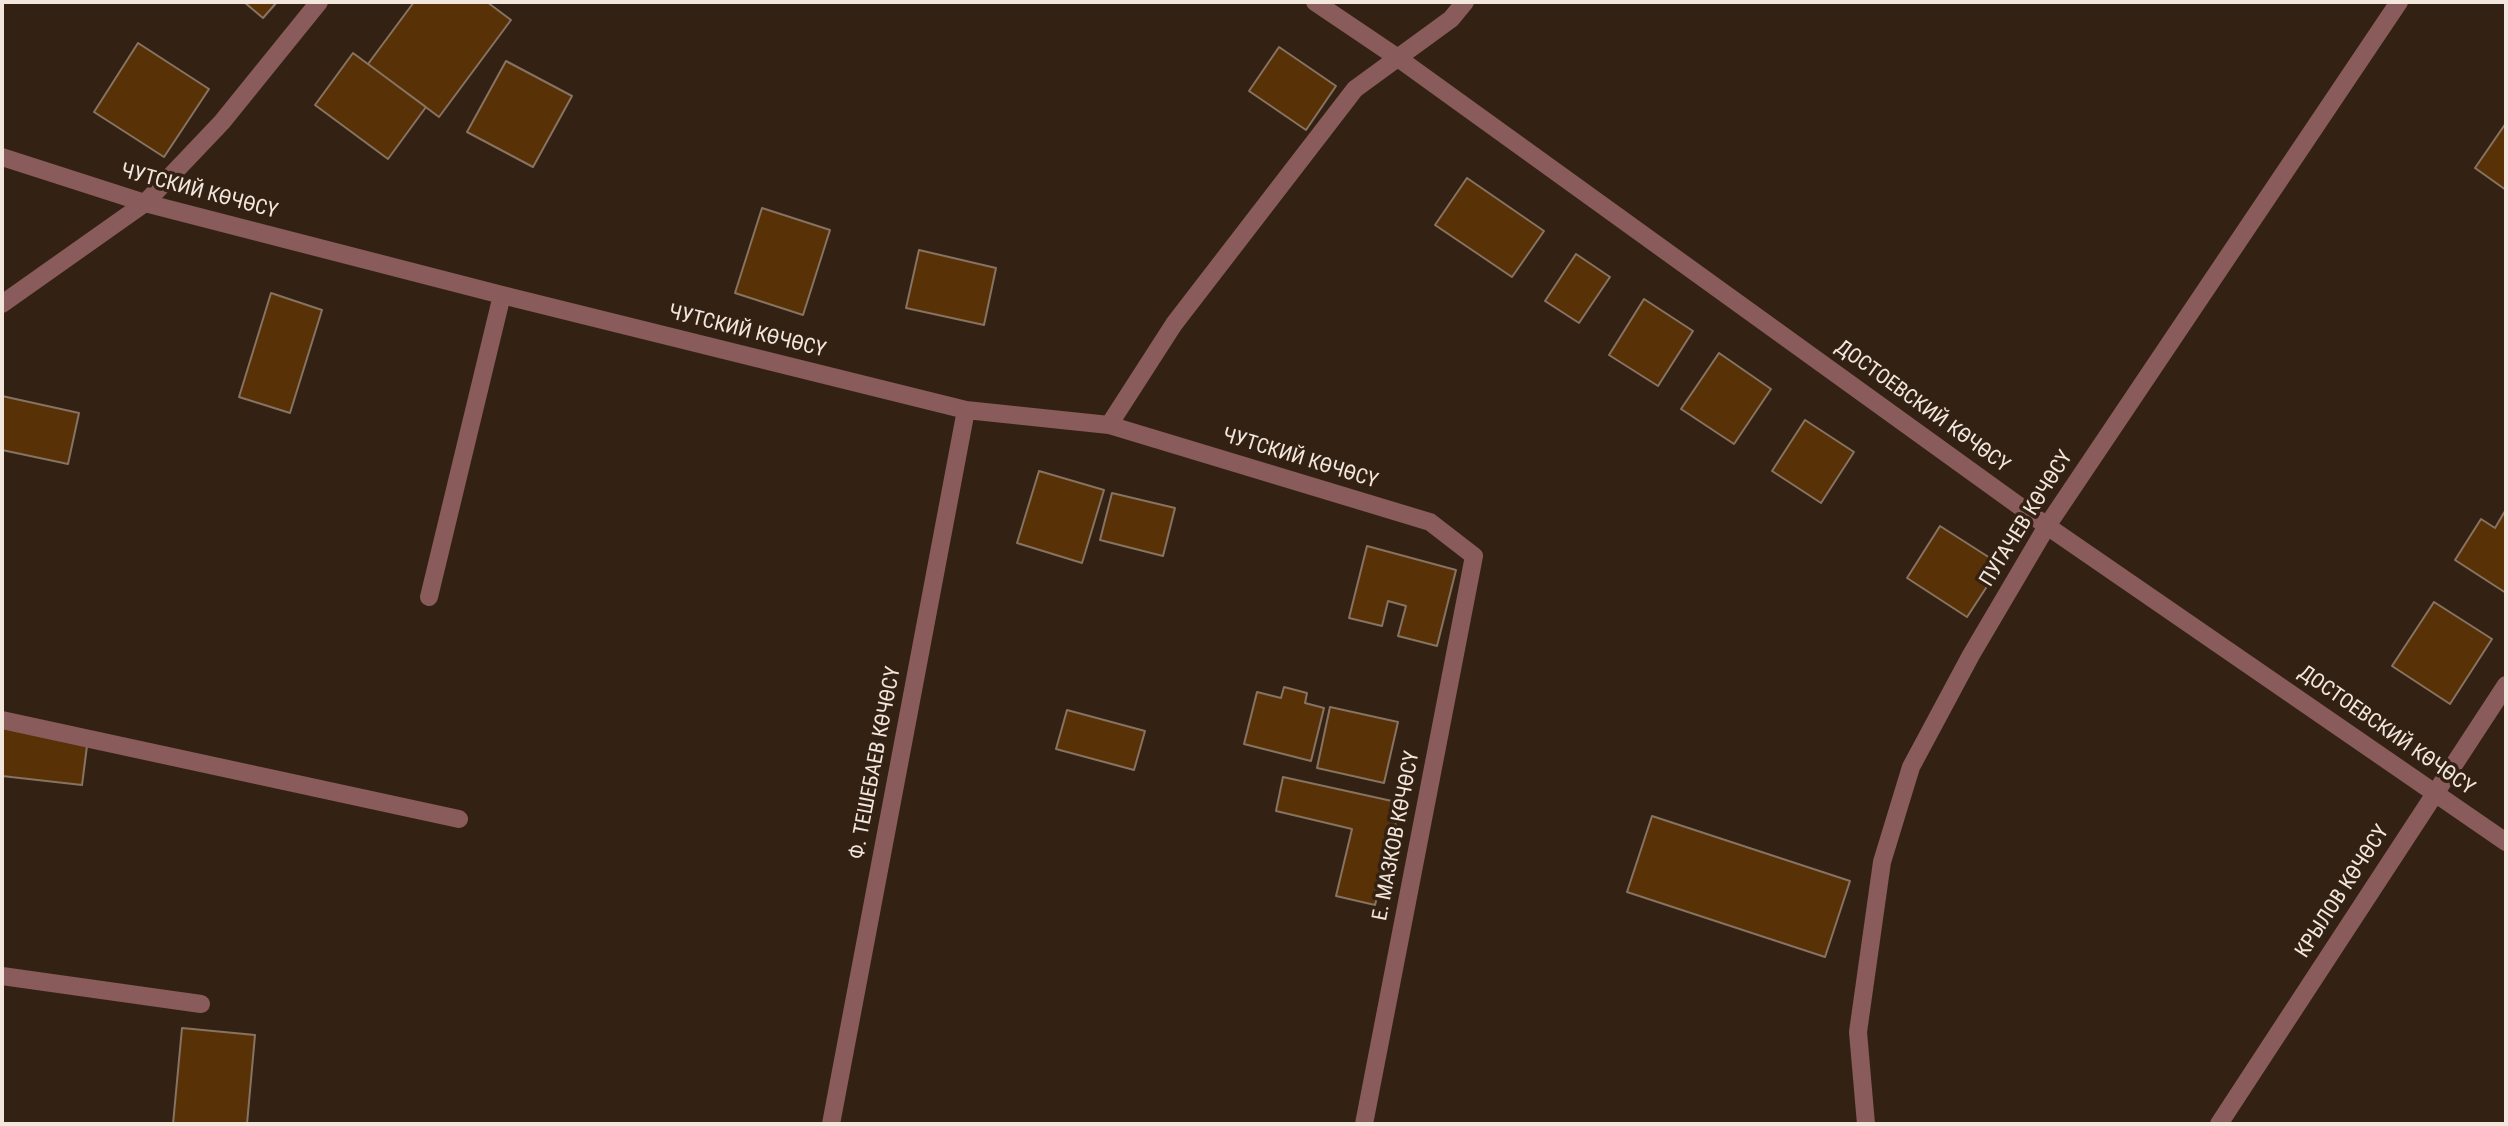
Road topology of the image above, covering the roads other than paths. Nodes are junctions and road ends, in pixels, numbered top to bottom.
1 (319, 2) edge
2 (1315, 2) edge
3 (1465, 2) edge
4 (2399, 2) edge
5 (1398, 58) junction
6 (2, 157) edge
7 (145, 203) junction
8 (502, 295) junction
9 (2, 304) edge
10 (966, 410) junction
11 (1109, 425) junction
12 (2047, 526) junction
13 (1474, 556) joint
14 (429, 597) dead end
15 (2506, 685) edge
16 (2, 720) edge
17 (2436, 792) junction
18 (459, 819) dead end
19 (2506, 842) edge
20 (2, 976) edge
21 (201, 1004) dead end
22 (831, 1124) edge
23 (1364, 1124) edge
24 (1866, 1124) edge
25 (2219, 1124) edge

1 - 7 street
2 - 5 street, ДОСТОЕВСКИЙ КӨЧӨСҮ
3 - 5 street
4 - 12 street, ПУГАЧЕВ КӨЧӨСҮ
5 - 11 street
5 - 12 street, ДОСТОЕВСКИЙ КӨЧӨСҮ
6 - 7 street, ЧУТСКИЙ КӨЧӨСҮ
7 - 8 street, ЧУТСКИЙ КӨЧӨСҮ
7 - 9 street
8 - 10 street, ЧУТСКИЙ КӨЧӨСҮ
8 - 14 street
10 - 11 street, ЧУТСКИЙ КӨЧӨСҮ
10 - 22 street, Ф. ТЕШЕБАЕВ КӨЧӨСҮ
11 - 13 street, ЧУТСКИЙ КӨЧӨСҮ
12 - 17 street, ДОСТОЕВСКИЙ КӨЧӨСҮ
12 - 24 street, ПУГАЧЕВ КӨЧӨСҮ
13 - 23 street, Е. МАЗКОВ КӨЧӨСҮ
15 - 17 street, КРЫЛОВ КӨЧӨСҮ
16 - 18 street
17 - 19 street, ДОСТОЕВСКИЙ КӨЧӨСҮ
17 - 25 street, КРЫЛОВ КӨЧӨСҮ
20 - 21 street

